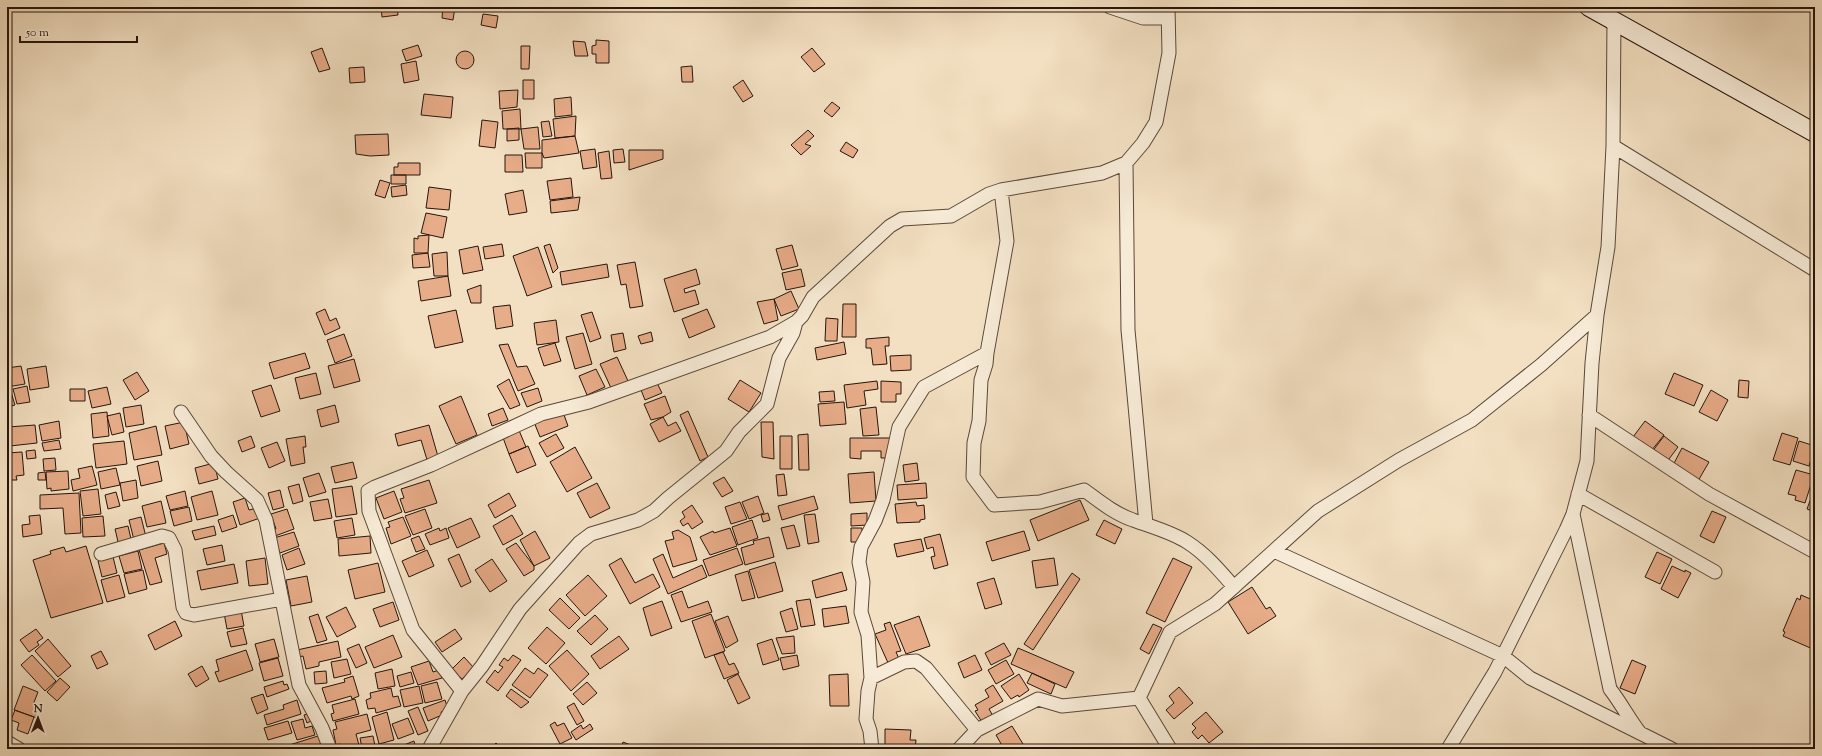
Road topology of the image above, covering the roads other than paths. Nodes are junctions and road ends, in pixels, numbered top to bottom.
1 (1110, 7) edge
2 (1588, 7) edge
3 (1168, 12) edge
4 (1614, 20) junction
5 (1815, 133) edge
6 (1613, 146) junction
7 (1126, 163) junction
8 (1001, 190) junction
9 (1815, 270) edge
10 (1597, 315) junction
11 (796, 322) junction
12 (986, 353) junction
13 (181, 412) dead end
14 (1589, 415) junction
15 (1578, 494) junction
16 (1573, 514) junction
17 (1146, 524) junction
18 (1274, 551) junction
19 (1815, 552) edge
20 (101, 554) dead end
21 (1715, 572) dead end
22 (1234, 587) junction
23 (282, 599) junction
24 (1503, 656) junction
25 (872, 678) junction
26 (462, 691) junction
27 (1139, 698) junction
28 (977, 730) junction
29 (1642, 735) junction
30 (7, 742) edge
31 (1664, 747) edge
32 (19, 749) edge
33 (330, 749) edge
34 (429, 749) edge
35 (872, 749) edge
36 (959, 749) edge
37 (1170, 749) edge
38 (1448, 749) edge

1 - 3 street
2 - 4 main road
3 - 7 street
4 - 5 main road
4 - 6 street
6 - 9 street
6 - 10 street
7 - 8 street
7 - 17 street
8 - 11 street
8 - 12 street
10 - 14 street
10 - 18 street
11 - 26 street
11 - 26 street
12 - 17 street
12 - 25 street
13 - 23 street
14 - 15 street
14 - 19 street
15 - 16 street
15 - 21 street
16 - 24 street
16 - 29 street
17 - 22 street
18 - 22 street
18 - 24 street
20 - 23 street
22 - 27 street
23 - 33 street
24 - 29 street
24 - 38 street
25 - 28 street
25 - 35 street
26 - 34 street
27 - 28 street
27 - 37 street
28 - 36 street
29 - 31 street
30 - 32 street

